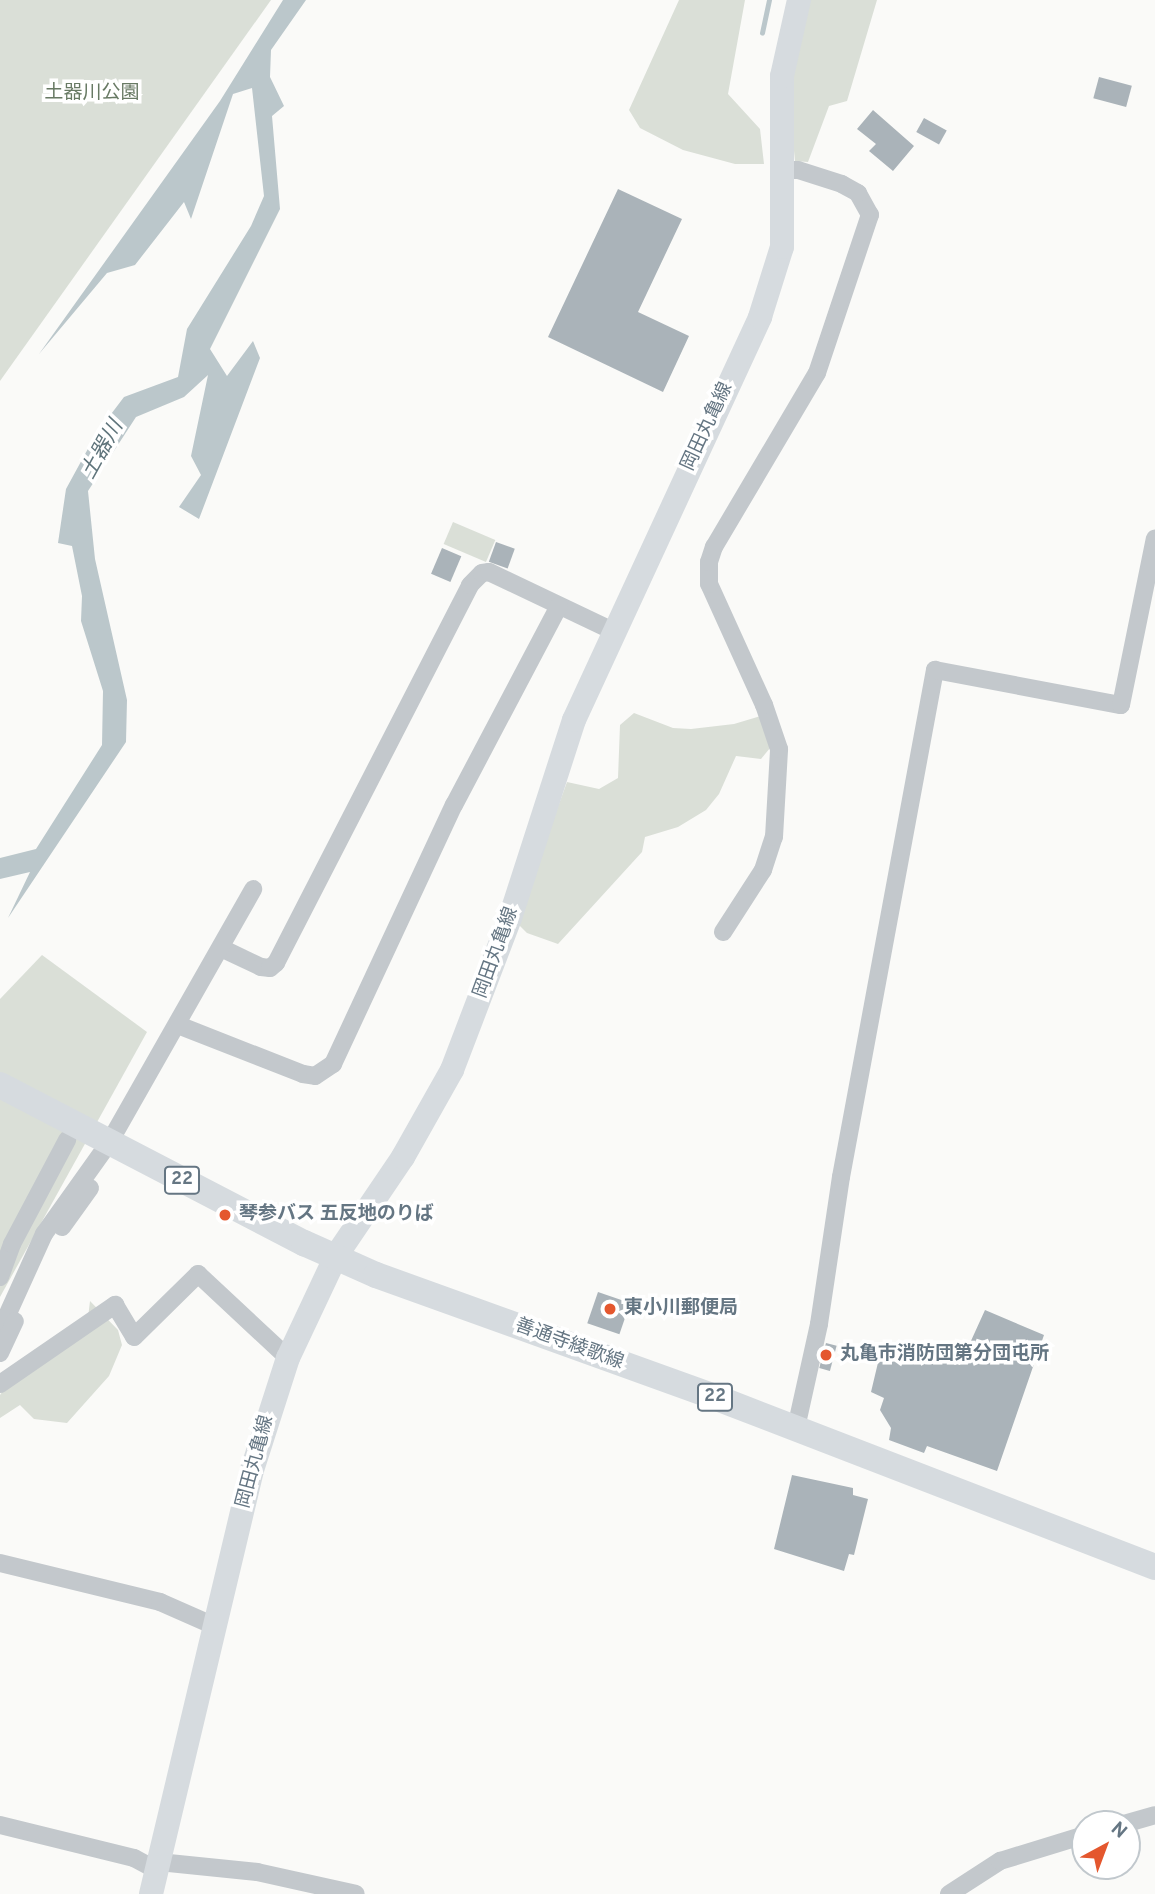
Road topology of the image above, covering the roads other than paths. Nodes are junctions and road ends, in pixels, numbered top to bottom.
1 (799, 0) edge
2 (780, 170) junction
3 (1155, 538) edge
4 (559, 606) junction
5 (613, 631) junction
6 (253, 889) dead end
7 (723, 932) dead end
8 (221, 948) junction
9 (177, 1025) junction
10 (0, 1085) edge
11 (67, 1140) dead end
12 (109, 1143) junction
13 (90, 1188) dead end
14 (336, 1256) junction
15 (0, 1277) edge
16 (0, 1331) edge
17 (0, 1353) edge
18 (288, 1358) junction
19 (0, 1384) edge
20 (796, 1428) junction
21 (0, 1563) edge
22 (1155, 1567) edge
23 (217, 1626) junction
24 (0, 1825) edge
25 (1071, 1839) edge
26 (158, 1866) junction
27 (954, 1893) edge
28 (151, 1894) edge
29 (356, 1894) edge

1 - 2 main road, 岡田丸亀線
2 - 5 main road, 岡田丸亀線
2 - 7 street
3 - 20 street
4 - 5 street
4 - 8 street
4 - 9 street
5 - 14 main road, 岡田丸亀線
6 - 8 street
8 - 9 street
9 - 12 street
10 - 12 main road, 善通寺綾歌線 / 22
11 - 15 street
12 - 14 main road, 善通寺綾歌線 / 22
12 - 16 street
13 - 17 street
14 - 18 main road, 岡田丸亀線
14 - 20 main road, 善通寺綾歌線 / 22
18 - 19 street
18 - 23 main road, 岡田丸亀線
20 - 22 main road, 善通寺綾歌線 / 22
21 - 23 street
23 - 26 main road, 岡田丸亀線
24 - 26 street
25 - 27 street
26 - 28 main road, 岡田丸亀線
26 - 29 street

